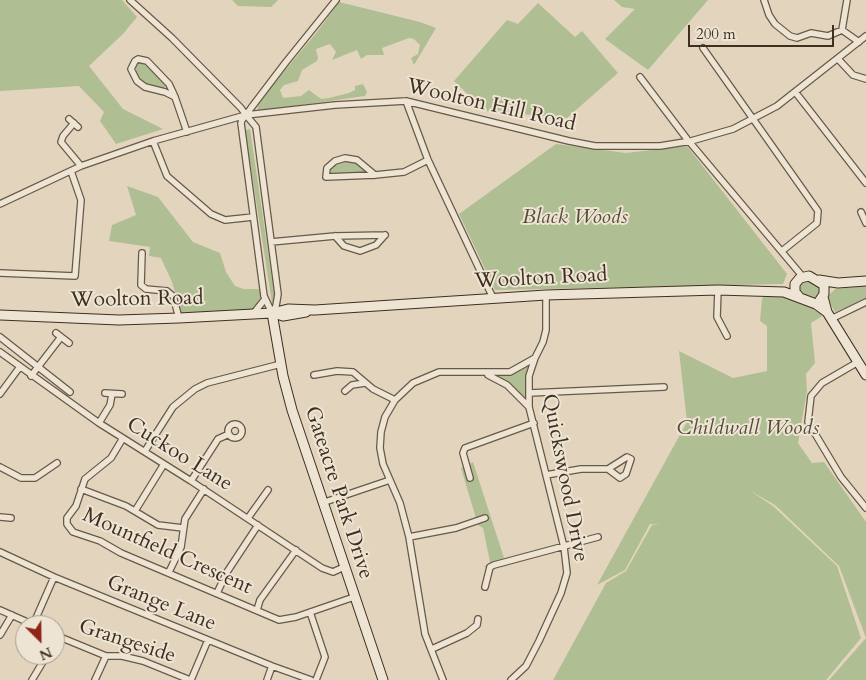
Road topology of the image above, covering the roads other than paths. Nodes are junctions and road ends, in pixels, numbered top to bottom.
1 (130, 0) edge
2 (336, 0) edge
3 (764, 0) edge
4 (847, 0) edge
5 (842, 30) junction
6 (866, 36) edge
7 (859, 42) junction
8 (703, 48) dead end
9 (839, 60) junction
10 (640, 77) dead end
11 (866, 79) edge
12 (796, 93) junction
13 (175, 97) junction
14 (406, 101) junction
15 (246, 116) junction
16 (754, 119) junction
17 (74, 123) dead end
18 (187, 132) junction
19 (153, 141) junction
20 (691, 141) junction
21 (428, 160) junction
22 (81, 166) junction
23 (71, 170) junction
24 (375, 175) junction
25 (866, 183) edge
26 (0, 204) edge
27 (861, 212) dead end
28 (253, 218) junction
29 (866, 222) edge
30 (334, 236) junction
31 (271, 242) junction
32 (782, 251) junction
33 (142, 253) dead end
34 (0, 273) edge
35 (802, 277) junction
36 (819, 280) junction
37 (866, 281) edge
38 (838, 283) junction
39 (795, 284) junction
40 (718, 290) junction
41 (769, 290) junction
42 (278, 294) junction
43 (824, 294) junction
44 (546, 295) junction
45 (493, 298) junction
46 (800, 298) junction
47 (265, 299) junction
48 (810, 302) junction
49 (866, 302) edge
50 (288, 309) junction
51 (315, 310) junction
52 (273, 313) junction
53 (0, 315) edge
54 (252, 315) junction
55 (828, 315) junction
56 (179, 318) junction
57 (727, 336) dead end
58 (0, 337) edge
59 (69, 344) dead end
60 (0, 352) edge
61 (535, 358) junction
62 (858, 362) junction
63 (280, 364) junction
64 (39, 366) junction
65 (19, 368) junction
66 (314, 374) dead end
67 (485, 374) junction
68 (866, 375) edge
69 (31, 376) junction
70 (366, 383) junction
71 (664, 387) dead end
72 (345, 391) dead end
73 (70, 392) dead end
74 (105, 393) dead end
75 (529, 393) junction
76 (0, 394) edge
77 (112, 394) junction
78 (122, 394) dead end
79 (395, 400) junction
80 (529, 407) junction
81 (98, 423) junction
82 (534, 423) junction
83 (229, 434) dead end
84 (123, 438) junction
85 (145, 451) junction
86 (57, 463) dead end
87 (164, 464) junction
88 (0, 467) edge
89 (608, 469) dead end
90 (546, 475) junction
91 (470, 478) dead end
92 (390, 480) junction
93 (192, 481) junction
94 (81, 489) junction
95 (204, 489) junction
96 (268, 490) dead end
97 (322, 503) junction
98 (866, 508) edge
99 (135, 512) junction
100 (0, 517) edge
101 (10, 518) dead end
102 (248, 518) junction
103 (485, 518) dead end
104 (258, 525) junction
105 (182, 528) junction
106 (409, 537) junction
107 (598, 538) dead end
108 (564, 547) junction
109 (296, 550) junction
110 (0, 552) edge
111 (344, 567) junction
112 (168, 572) junction
113 (54, 577) junction
114 (485, 587) dead end
115 (217, 593) junction
116 (354, 597) junction
117 (0, 610) edge
118 (256, 610) junction
119 (310, 612) junction
120 (12, 615) junction
121 (38, 615) edge
122 (15, 616) edge
123 (478, 619) dead end
124 (0, 635) edge
125 (65, 640) edge
126 (208, 640) junction
127 (432, 650) junction
128 (106, 656) junction
129 (41, 665) edge
130 (272, 666) junction
131 (32, 680) edge
132 (95, 680) edge
133 (190, 680) edge
134 (267, 680) edge
135 (311, 680) edge
136 (316, 680) edge
137 (383, 680) edge
138 (443, 680) edge
139 (511, 680) edge

1 - 15 street
2 - 15 street
3 - 5 street
4 - 5 street
5 - 7 street
6 - 7 street, Woolton Hill Road
7 - 9 street, Woolton Hill Road
8 - 16 street
9 - 11 street
9 - 12 street, Woolton Hill Road
10 - 20 street
12 - 16 street, Woolton Hill Road
12 - 25 street
13 - 13 street
13 - 18 street
14 - 15 street, Woolton Hill Road
14 - 20 street, Woolton Hill Road
14 - 21 street
15 - 18 street, Woolton Hill Road
15 - 28 street
15 - 31 street
16 - 20 street, Woolton Hill Road
16 - 32 street
17 - 22 street
18 - 19 street, Woolton Hill Road
19 - 22 street, Woolton Hill Road
19 - 28 street
20 - 32 street
21 - 24 street
21 - 45 street
22 - 23 street, Woolton Hill Road
23 - 26 street, Woolton Hill Road
23 - 34 street
24 - 24 street
27 - 29 street
28 - 47 street
30 - 30 street
30 - 31 street
31 - 42 street
32 - 35 street
33 - 56 street
35 - 36 street
35 - 39 street
36 - 38 street
36 - 43 street
37 - 38 street
38 - 43 street
39 - 41 street, Woolton Road
39 - 46 street
40 - 41 street, Woolton Road
40 - 44 street, Woolton Road
40 - 57 street
41 - 46 street, Woolton Road
42 - 50 street
42 - 52 street
43 - 48 street
43 - 55 street
44 - 45 street, Woolton Road
44 - 61 street, Quickswood Drive
45 - 51 street, Woolton Road
46 - 48 street
47 - 52 street
47 - 54 street
48 - 55 street
49 - 55 street
50 - 51 street, Woolton Road
50 - 52 street, Woolton Road
51 - 52 street, Woolton Road
52 - 54 street, Woolton Road
52 - 63 street, Gateacre Park Drive
53 - 56 street, Woolton Road
54 - 56 street, Woolton Road
55 - 62 street
58 - 64 street
59 - 64 street
60 - 65 street, Cuckoo Lane
61 - 67 street
61 - 75 street, Quickswood Drive
62 - 68 street
62 - 98 street
63 - 85 street
63 - 97 street, Gateacre Park Drive
64 - 69 street
64 - 73 street
65 - 69 street, Cuckoo Lane
65 - 76 street
66 - 70 street
67 - 79 street
67 - 80 street
69 - 81 street, Cuckoo Lane
70 - 72 street
70 - 79 street
71 - 75 street
74 - 77 street
75 - 80 street, Quickswood Drive
77 - 78 street
77 - 81 street
79 - 92 street
80 - 82 street, Quickswood Drive
81 - 84 street, Cuckoo Lane
82 - 90 street, Quickswood Drive
82 - 91 street
83 - 93 street
84 - 85 street, Cuckoo Lane
84 - 94 street, Mountfield Crescent
85 - 87 street, Cuckoo Lane
86 - 88 street
87 - 93 street, Cuckoo Lane
87 - 99 street
89 - 90 street
90 - 108 street, Quickswood Drive
92 - 97 street
92 - 106 street
93 - 95 street, Cuckoo Lane
94 - 99 street
94 - 112 street, Mountfield Crescent
95 - 102 street, Cuckoo Lane
95 - 105 street
96 - 102 street
97 - 111 street, Gateacre Park Drive
99 - 105 street
100 - 101 street
102 - 104 street, Cuckoo Lane
103 - 106 street
104 - 109 street, Cuckoo Lane
104 - 115 street
105 - 112 street
106 - 127 street
107 - 108 street
108 - 114 street
108 - 139 street, Quickswood Drive
109 - 111 street, Cuckoo Lane
109 - 118 street
110 - 113 street, Grange Lane
111 - 116 street, Gateacre Park Drive
112 - 115 street, Mountfield Crescent
113 - 121 street
113 - 126 street, Grange Lane
115 - 118 street, Mountfield Crescent
116 - 119 street, Mountfield Crescent
116 - 137 street, Gateacre Park Drive
117 - 120 street
118 - 119 street, Mountfield Crescent
119 - 136 street
120 - 122 street
120 - 124 street
123 - 127 street
125 - 128 street, Grangeside
126 - 130 street, Grange Lane
126 - 133 street
127 - 138 street
128 - 132 street
128 - 133 street, Grangeside
129 - 131 street
130 - 134 street
130 - 135 street, Grange Lane

